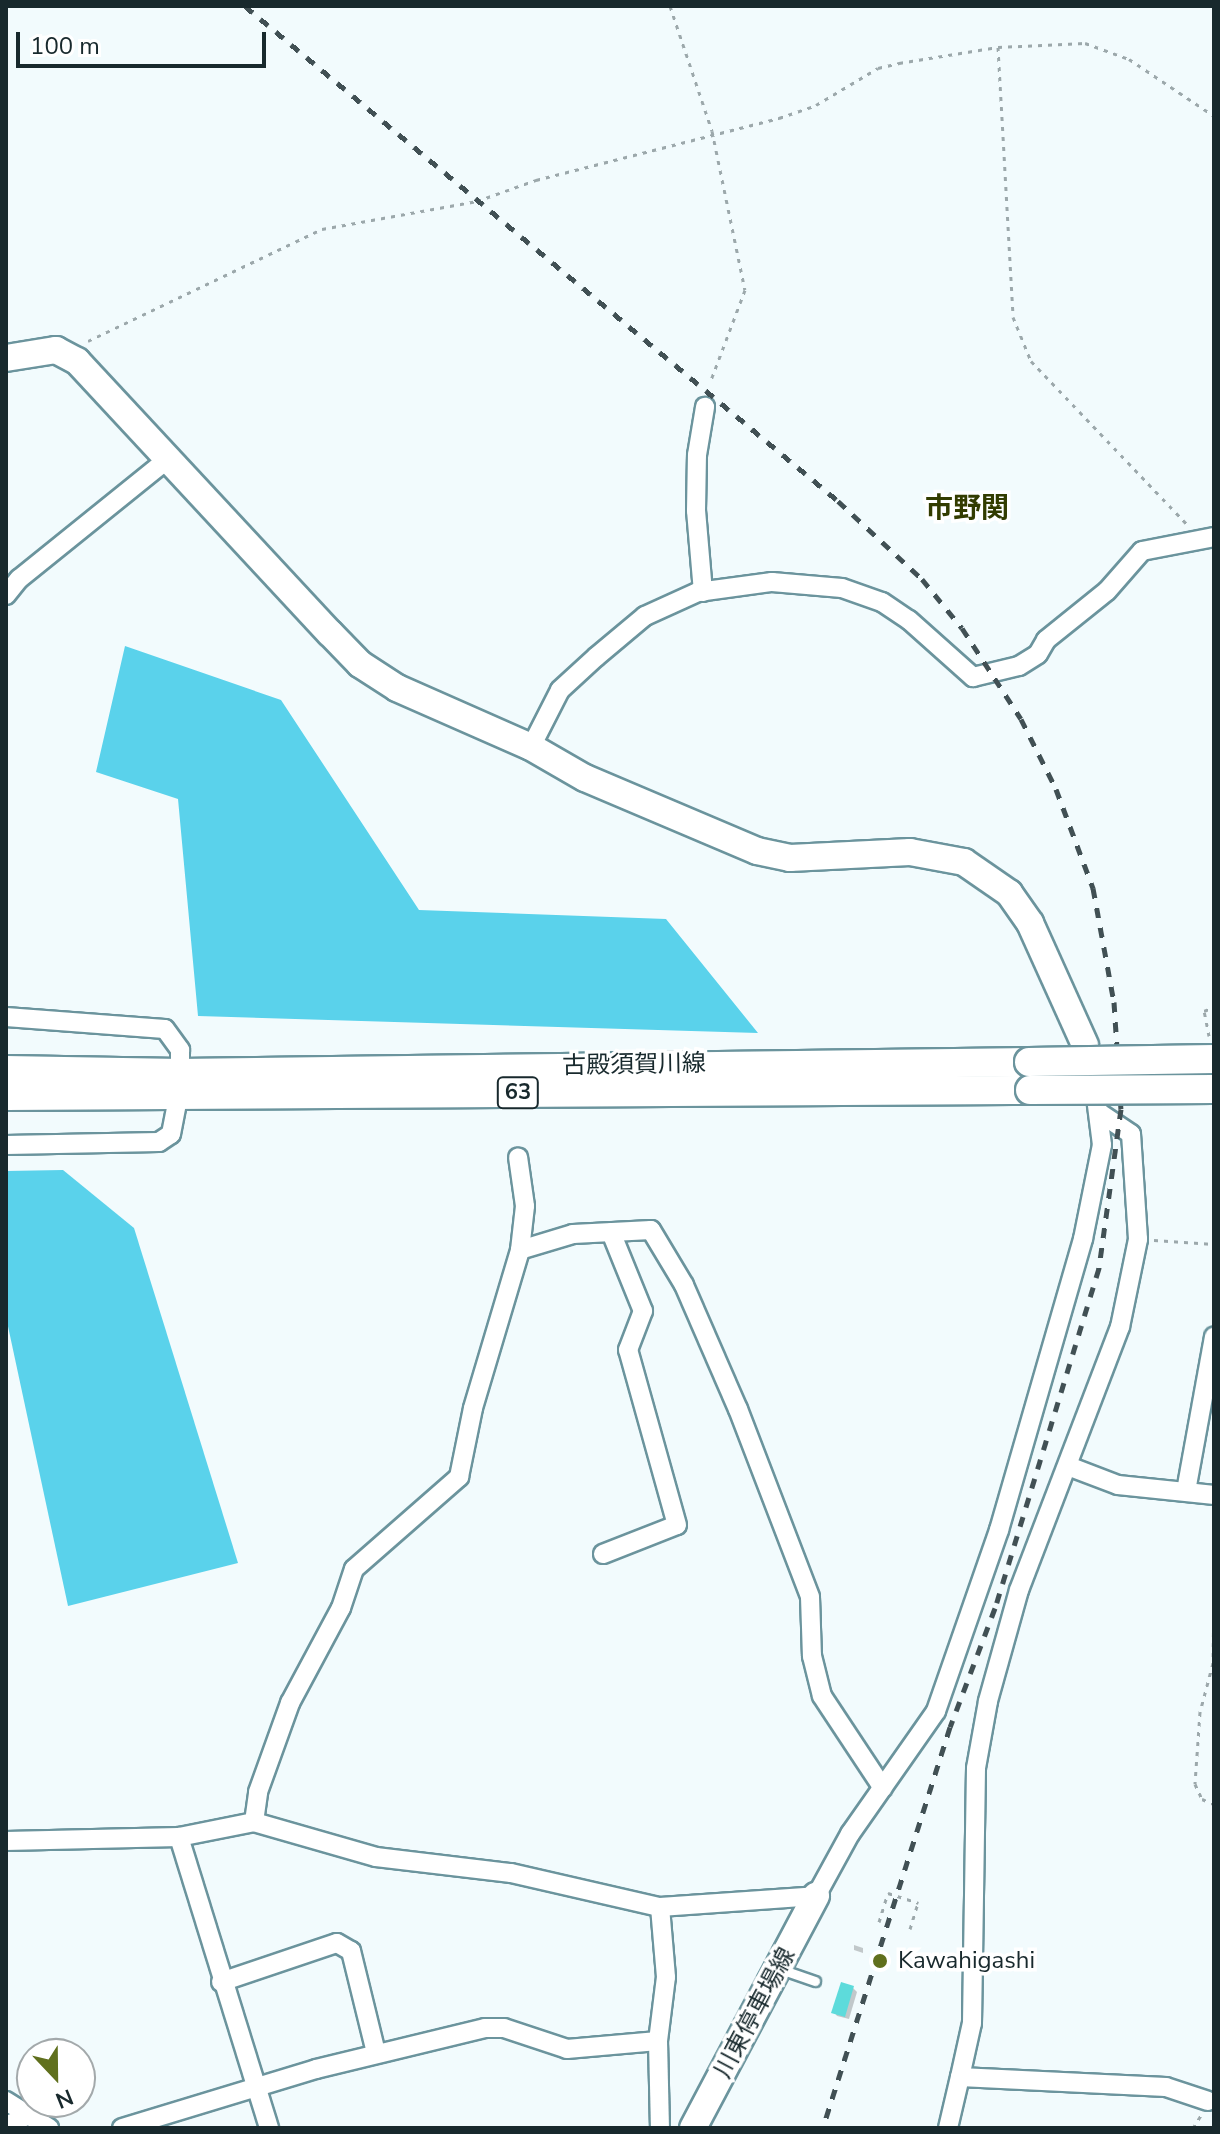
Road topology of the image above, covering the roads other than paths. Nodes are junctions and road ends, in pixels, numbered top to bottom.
1 (6, 358) edge
2 (705, 407) dead end
3 (170, 457) junction
4 (1209, 539) edge
5 (703, 592) junction
6 (6, 595) edge
7 (531, 747) junction
8 (6, 1017) edge
9 (1085, 1045) joint
10 (1213, 1055) edge
11 (6, 1070) edge
12 (1029, 1076) junction
13 (180, 1083) junction
14 (1214, 1089) edge
15 (6, 1096) edge
16 (1101, 1114) junction
17 (6, 1145) edge
18 (518, 1157) dead end
19 (611, 1232) junction
20 (520, 1250) junction
21 (1214, 1337) edge
22 (1068, 1466) junction
23 (1186, 1491) junction
24 (1214, 1495) edge
25 (603, 1554) dead end
26 (883, 1788) junction
27 (254, 1822) junction
28 (179, 1837) junction
29 (6, 1841) edge
30 (816, 1896) junction
31 (660, 1907) junction
32 (780, 1969) junction
33 (815, 1981) dead end
34 (221, 1982) junction
35 (658, 2041) junction
36 (376, 2053) junction
37 (960, 2077) junction
38 (256, 2089) junction
39 (1205, 2106) road end
40 (122, 2128) edge
41 (269, 2128) edge
42 (660, 2128) edge
43 (693, 2128) edge
44 (948, 2128) edge

1 - 3 street
2 - 5 street
3 - 6 street
3 - 7 street
4 - 5 street
5 - 7 street
7 - 9 street
8 - 13 street
9 - 16 street
10 - 12 main road, 古殿須賀川線 / 63, bridge
11 - 13 main road, 古殿須賀川線 / 63
12 - 13 main road, 古殿須賀川線 / 63
12 - 14 main road, 古殿須賀川線 / 63, bridge
13 - 15 main road, 古殿須賀川線 / 63
13 - 17 street
16 - 22 street
16 - 26 street
18 - 20 street
19 - 20 street
19 - 25 street
19 - 26 street
20 - 27 street
21 - 23 street
22 - 23 street
22 - 37 street
23 - 24 street
26 - 30 street
27 - 28 street
27 - 31 street
28 - 29 street
28 - 34 street
30 - 31 street
30 - 32 street, 川東停車場線
31 - 35 street
32 - 33 lane
32 - 43 street, 川東停車場線
34 - 36 street
34 - 38 street
35 - 36 street
35 - 42 street
36 - 38 street
37 - 39 street
37 - 44 street
38 - 40 street
38 - 41 street

